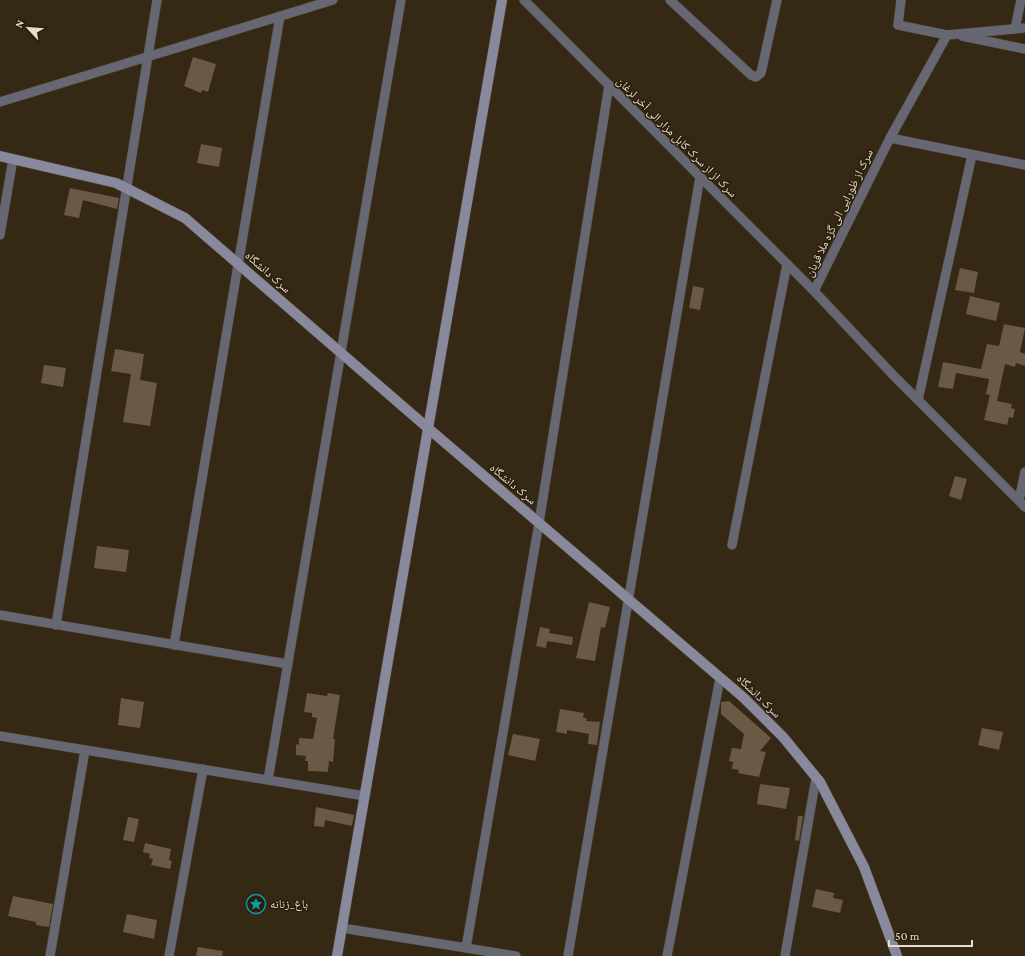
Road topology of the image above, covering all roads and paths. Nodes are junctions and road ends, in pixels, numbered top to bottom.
1 (157, 0) edge
2 (333, 0) edge
3 (400, 0) edge
4 (502, 0) edge
5 (524, 0) edge
6 (670, 0) edge
7 (777, 0) edge
8 (901, 0) edge
9 (1021, 0) edge
10 (280, 16) junction
11 (1025, 28) edge
12 (1015, 29) junction
13 (947, 35) junction
14 (956, 35) junction
15 (1025, 49) edge
16 (148, 55) junction
17 (609, 85) junction
18 (0, 102) edge
19 (890, 138) junction
20 (972, 155) junction
21 (0, 156) edge
22 (13, 159) junction
23 (1025, 166) edge
24 (700, 177) junction
25 (127, 188) junction
26 (0, 235) edge
27 (239, 264) junction
28 (787, 264) junction
29 (814, 291) junction
30 (342, 353) junction
31 (918, 400) junction
32 (429, 429) junction
33 (1025, 472) edge
34 (1022, 503) edge
35 (539, 523) junction
36 (732, 544) dead end
37 (630, 600) junction
38 (0, 615) edge
39 (56, 625) junction
40 (174, 645) junction
41 (288, 664) junction
42 (720, 678) junction
43 (0, 736) edge
44 (85, 750) junction
45 (203, 769) junction
46 (816, 778) junction
47 (268, 780) junction
48 (365, 796) junction
49 (342, 928) junction
50 (466, 948) junction
51 (50, 956) edge
52 (169, 956) edge
53 (337, 956) edge
54 (516, 956) edge
55 (568, 956) edge
56 (667, 956) edge
57 (785, 956) edge
58 (897, 956) edge

1 - 16 street
2 - 10 street
3 - 30 street
4 - 32 street
5 - 17 street, سرک از از سرک کابل مزار الی آخر لرغان
6 - 7 street
8 - 13 street
9 - 12 street
10 - 16 street
10 - 27 street
11 - 12 street
12 - 14 street
13 - 14 street
13 - 19 street, سرک از ظورایی الی گزه ملا قربان
14 - 15 street
16 - 18 street
16 - 25 street
17 - 24 street, سرک از از سرک کابل مزار الی آخر لرغان
17 - 35 street
19 - 20 street
19 - 29 street, سرک از ظورایی الی گزه ملا قربان
20 - 23 street
20 - 31 street
21 - 22 street, سرک دانشگاه
22 - 25 street, سرک دانشگاه
22 - 26 street
24 - 28 street, سرک از از سرک کابل مزار الی آخر لرغان
24 - 37 street
25 - 27 street, سرک دانشگاه
25 - 39 street
27 - 30 street, سرک دانشگاه
27 - 40 street
28 - 29 street, سرک از از سرک کابل مزار الی آخر لرغان
28 - 36 street
29 - 31 street, سرک از ظورایی الی گزه ملا قربان
30 - 32 street, سرک دانشگاه
30 - 41 street
31 - 34 street, سرک از ظورایی الی گزه ملا قربان
32 - 35 street, سرک دانشگاه
32 - 48 street
33 - 34 street
35 - 37 street, سرک دانشگاه
35 - 50 street
37 - 42 street, سرک دانشگاه
37 - 55 street
38 - 39 street
39 - 40 street
40 - 41 street
41 - 47 street
42 - 46 street, سرک دانشگاه
42 - 56 street
43 - 44 street
44 - 45 street
44 - 51 street
45 - 47 street
45 - 52 street
46 - 57 street
46 - 58 street, سرک دانشگاه
47 - 48 street
48 - 49 street
49 - 50 street
49 - 53 street
50 - 54 street

